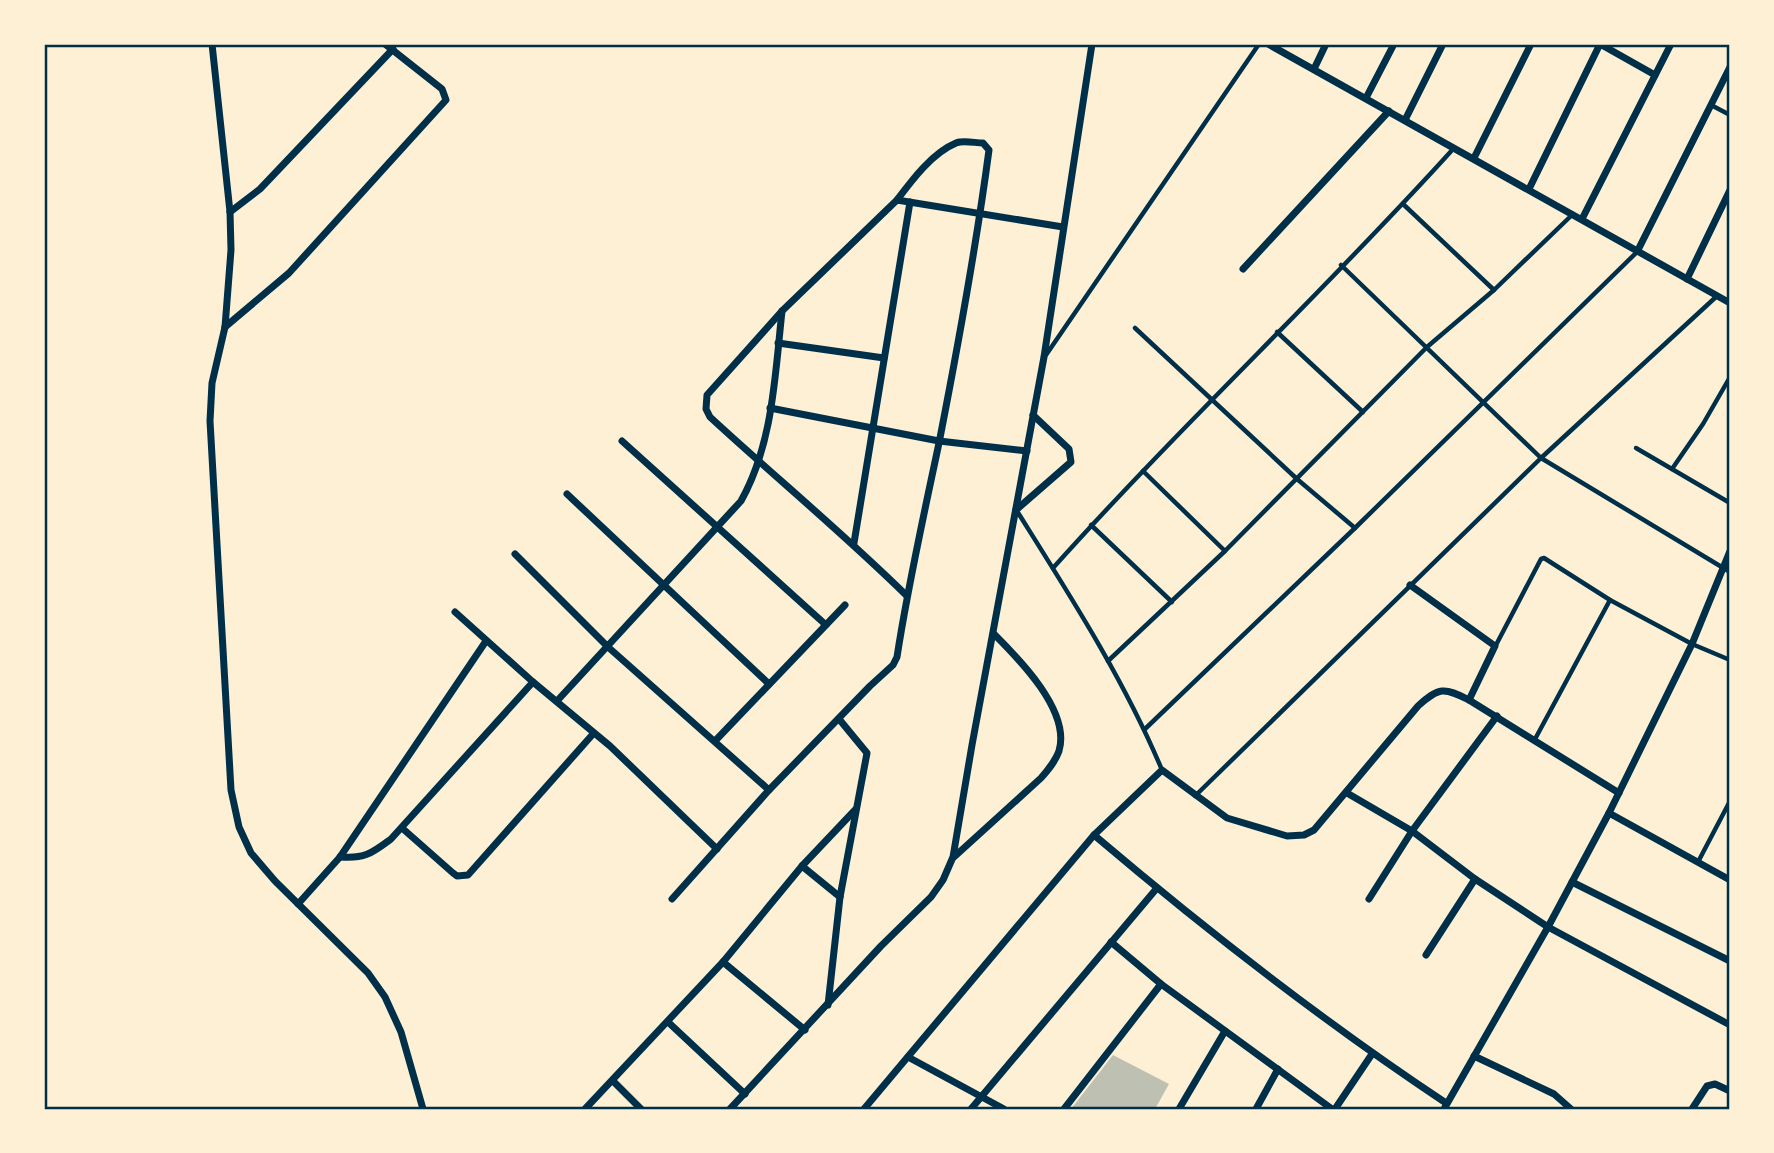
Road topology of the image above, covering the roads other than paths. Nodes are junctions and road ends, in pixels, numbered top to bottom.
1 (212, 44) edge
2 (385, 44) edge
3 (1092, 44) edge
4 (1259, 44) edge
5 (1268, 44) edge
6 (1326, 44) edge
7 (1394, 44) edge
8 (1443, 44) edge
9 (1531, 44) edge
10 (1600, 44) edge
11 (1671, 44) edge
12 (393, 49) junction
13 (1730, 67) edge
14 (1314, 69) junction
15 (1655, 75) junction
16 (1366, 98) junction
17 (1711, 105) junction
18 (1389, 111) junction
19 (1730, 115) edge
20 (1405, 120) junction
21 (1454, 148) junction
22 (1474, 158) junction
23 (1529, 190) junction
24 (1730, 190) edge
25 (897, 200) junction
26 (910, 202) junction
27 (1403, 204) junction
28 (230, 212) junction
29 (981, 214) junction
30 (1573, 214) junction
31 (1582, 219) junction
32 (1063, 227) junction
33 (1638, 250) junction
34 (1341, 265) junction
35 (1242, 269) dead end
36 (1688, 278) junction
37 (1494, 290) junction
38 (1718, 296) junction
39 (1730, 303) edge
40 (782, 311) junction
41 (226, 327) junction
42 (1135, 328) dead end
43 (1277, 332) junction
44 (778, 343) junction
45 (1427, 347) junction
46 (1044, 357) junction
47 (884, 358) junction
48 (1730, 377) edge
49 (1213, 399) junction
50 (1482, 403) junction
51 (770, 408) junction
52 (1363, 412) junction
53 (1033, 415) junction
54 (872, 427) junction
55 (622, 440) dead end
56 (939, 441) junction
57 (1636, 448) dead end
58 (1027, 451) junction
59 (1541, 458) junction
60 (759, 463) junction
61 (1672, 469) junction
62 (1143, 471) junction
63 (1297, 479) junction
64 (567, 494) dead end
65 (1730, 503) edge
66 (1016, 510) junction
67 (1091, 525) junction
68 (719, 526) junction
69 (1355, 528) junction
70 (854, 543) junction
71 (1225, 551) junction
72 (1730, 551) edge
73 (515, 554) dead end
74 (1053, 568) junction
75 (1727, 570) edge
76 (664, 584) junction
77 (1410, 585) junction
78 (906, 595) junction
79 (1610, 600) junction
80 (1172, 603) junction
81 (845, 606) dead end
82 (455, 612) dead end
83 (826, 625) junction
84 (994, 634) junction
85 (486, 641) junction
86 (1692, 644) junction
87 (1495, 646) junction
88 (608, 647) junction
89 (1730, 660) edge
90 (1108, 661) junction
91 (533, 682) junction
92 (769, 684) junction
93 (1469, 699) junction
94 (557, 701) junction
95 (1497, 716) junction
96 (839, 719) junction
97 (1145, 729) junction
98 (593, 734) junction
99 (715, 741) junction
100 (1534, 742) junction
101 (1162, 770) junction
102 (769, 790) junction
103 (1347, 793) junction
104 (1619, 793) junction
105 (1194, 796) junction
106 (1730, 802) edge
107 (855, 810) junction
108 (1609, 813) junction
109 (402, 828) junction
110 (1412, 831) junction
111 (1094, 835) junction
112 (717, 849) junction
113 (340, 857) junction
114 (954, 857) junction
115 (1698, 862) junction
116 (802, 866) junction
117 (1475, 879) junction
118 (1730, 880) edge
119 (1572, 882) junction
120 (1157, 888) junction
121 (840, 897) junction
122 (672, 899) dead end
123 (1369, 899) dead end
124 (298, 904) junction
125 (1548, 927) junction
126 (1111, 943) junction
127 (1426, 955) dead end
128 (1730, 961) edge
129 (723, 962) junction
130 (1161, 984) junction
131 (828, 1006) junction
132 (668, 1022) junction
133 (1730, 1025) edge
134 (805, 1030) junction
135 (1225, 1031) junction
136 (1372, 1054) junction
137 (1474, 1056) junction
138 (908, 1057) junction
139 (1278, 1069) junction
140 (613, 1081) junction
141 (1730, 1091) edge
142 (745, 1094) junction
143 (981, 1098) junction
144 (1445, 1106) edge
145 (423, 1109) edge
146 (585, 1109) edge
147 (641, 1109) edge
148 (730, 1109) edge
149 (864, 1109) edge
150 (971, 1109) edge
151 (1004, 1109) edge
152 (1064, 1109) edge
153 (1179, 1109) edge
154 (1256, 1109) edge
155 (1334, 1109) edge
156 (1571, 1109) edge
157 (1692, 1109) edge

1 - 28 street
2 - 12 street
3 - 32 street
4 - 46 lane
5 - 14 street
6 - 14 street
7 - 16 street
8 - 20 street
9 - 22 street
10 - 15 street
10 - 23 street
11 - 15 street
12 - 28 street
12 - 41 street
13 - 17 street
14 - 16 street
15 - 31 street
16 - 18 street
17 - 19 lane
17 - 33 street
18 - 20 street
18 - 35 street
20 - 21 street
21 - 22 street
21 - 27 lane
22 - 23 street
23 - 30 street
24 - 36 street
25 - 26 street
25 - 29 street
25 - 40 street
26 - 29 street
26 - 47 street
27 - 34 lane
27 - 37 lane
28 - 41 street
29 - 32 street
29 - 56 street
30 - 31 street
30 - 37 lane
31 - 33 street
32 - 46 street
33 - 36 street
33 - 50 lane
34 - 43 lane
34 - 45 lane
36 - 38 street
37 - 45 lane
38 - 39 street
38 - 59 lane
40 - 44 street
40 - 60 street
41 - 124 street
42 - 49 lane
43 - 49 lane
43 - 52 lane
44 - 47 street
44 - 51 street
45 - 50 lane
45 - 52 lane
46 - 53 street
47 - 54 street
48 - 61 lane
49 - 62 lane
49 - 63 lane
50 - 59 lane
50 - 69 lane
51 - 54 street
51 - 60 street
52 - 63 lane
53 - 58 street
53 - 66 street
54 - 56 street
54 - 70 street
55 - 68 street
56 - 58 street
56 - 78 street
57 - 61 lane
58 - 66 street
59 - 75 lane
59 - 77 lane
60 - 68 street
60 - 70 street
61 - 65 lane
62 - 67 lane
62 - 71 lane
63 - 69 lane
63 - 71 lane
64 - 76 street
66 - 74 lane
66 - 84 street
67 - 74 lane
67 - 80 lane
68 - 76 street
68 - 83 street
69 - 97 lane
70 - 78 street
71 - 80 lane
72 - 75 street
73 - 88 street
74 - 90 lane
75 - 86 street
76 - 88 street
76 - 92 street
77 - 87 street
77 - 105 lane
78 - 96 street
79 - 86 lane
79 - 87 lane
79 - 100 lane
80 - 90 lane
81 - 83 street
82 - 85 street
83 - 92 street
84 - 114 street
84 - 114 street
85 - 91 street
85 - 113 street
86 - 89 lane
86 - 104 street
87 - 93 street
88 - 94 street
88 - 99 street
90 - 97 lane
91 - 94 street
91 - 109 street
92 - 99 street
93 - 95 street
93 - 103 street
94 - 98 street
95 - 100 street
95 - 110 street
96 - 102 street
96 - 107 street
97 - 101 lane
98 - 109 street
98 - 112 street
99 - 102 street
100 - 104 street
101 - 105 street
101 - 111 street
102 - 112 street
103 - 105 street
103 - 110 street
104 - 108 street
106 - 115 lane
107 - 116 street
107 - 121 street
108 - 115 street
108 - 119 street
109 - 113 street
110 - 117 street
110 - 123 street
111 - 120 street
111 - 138 street
112 - 122 street
113 - 124 street
114 - 131 street
115 - 118 street
116 - 121 street
116 - 129 street
117 - 125 street
117 - 127 street
119 - 125 street
119 - 128 street
120 - 126 street
120 - 136 street
121 - 131 street
124 - 145 street
125 - 133 street
125 - 137 street
126 - 130 street
126 - 143 street
129 - 132 street
129 - 134 street
130 - 135 street
130 - 152 street
131 - 134 street
132 - 140 street
132 - 142 street
134 - 142 street
135 - 139 street
135 - 153 street
136 - 144 street
136 - 155 street
137 - 144 street
137 - 156 street
138 - 143 street
138 - 149 street
139 - 154 street
139 - 155 street
140 - 146 street
140 - 147 street
141 - 157 street
142 - 148 street
143 - 150 street
143 - 151 street

